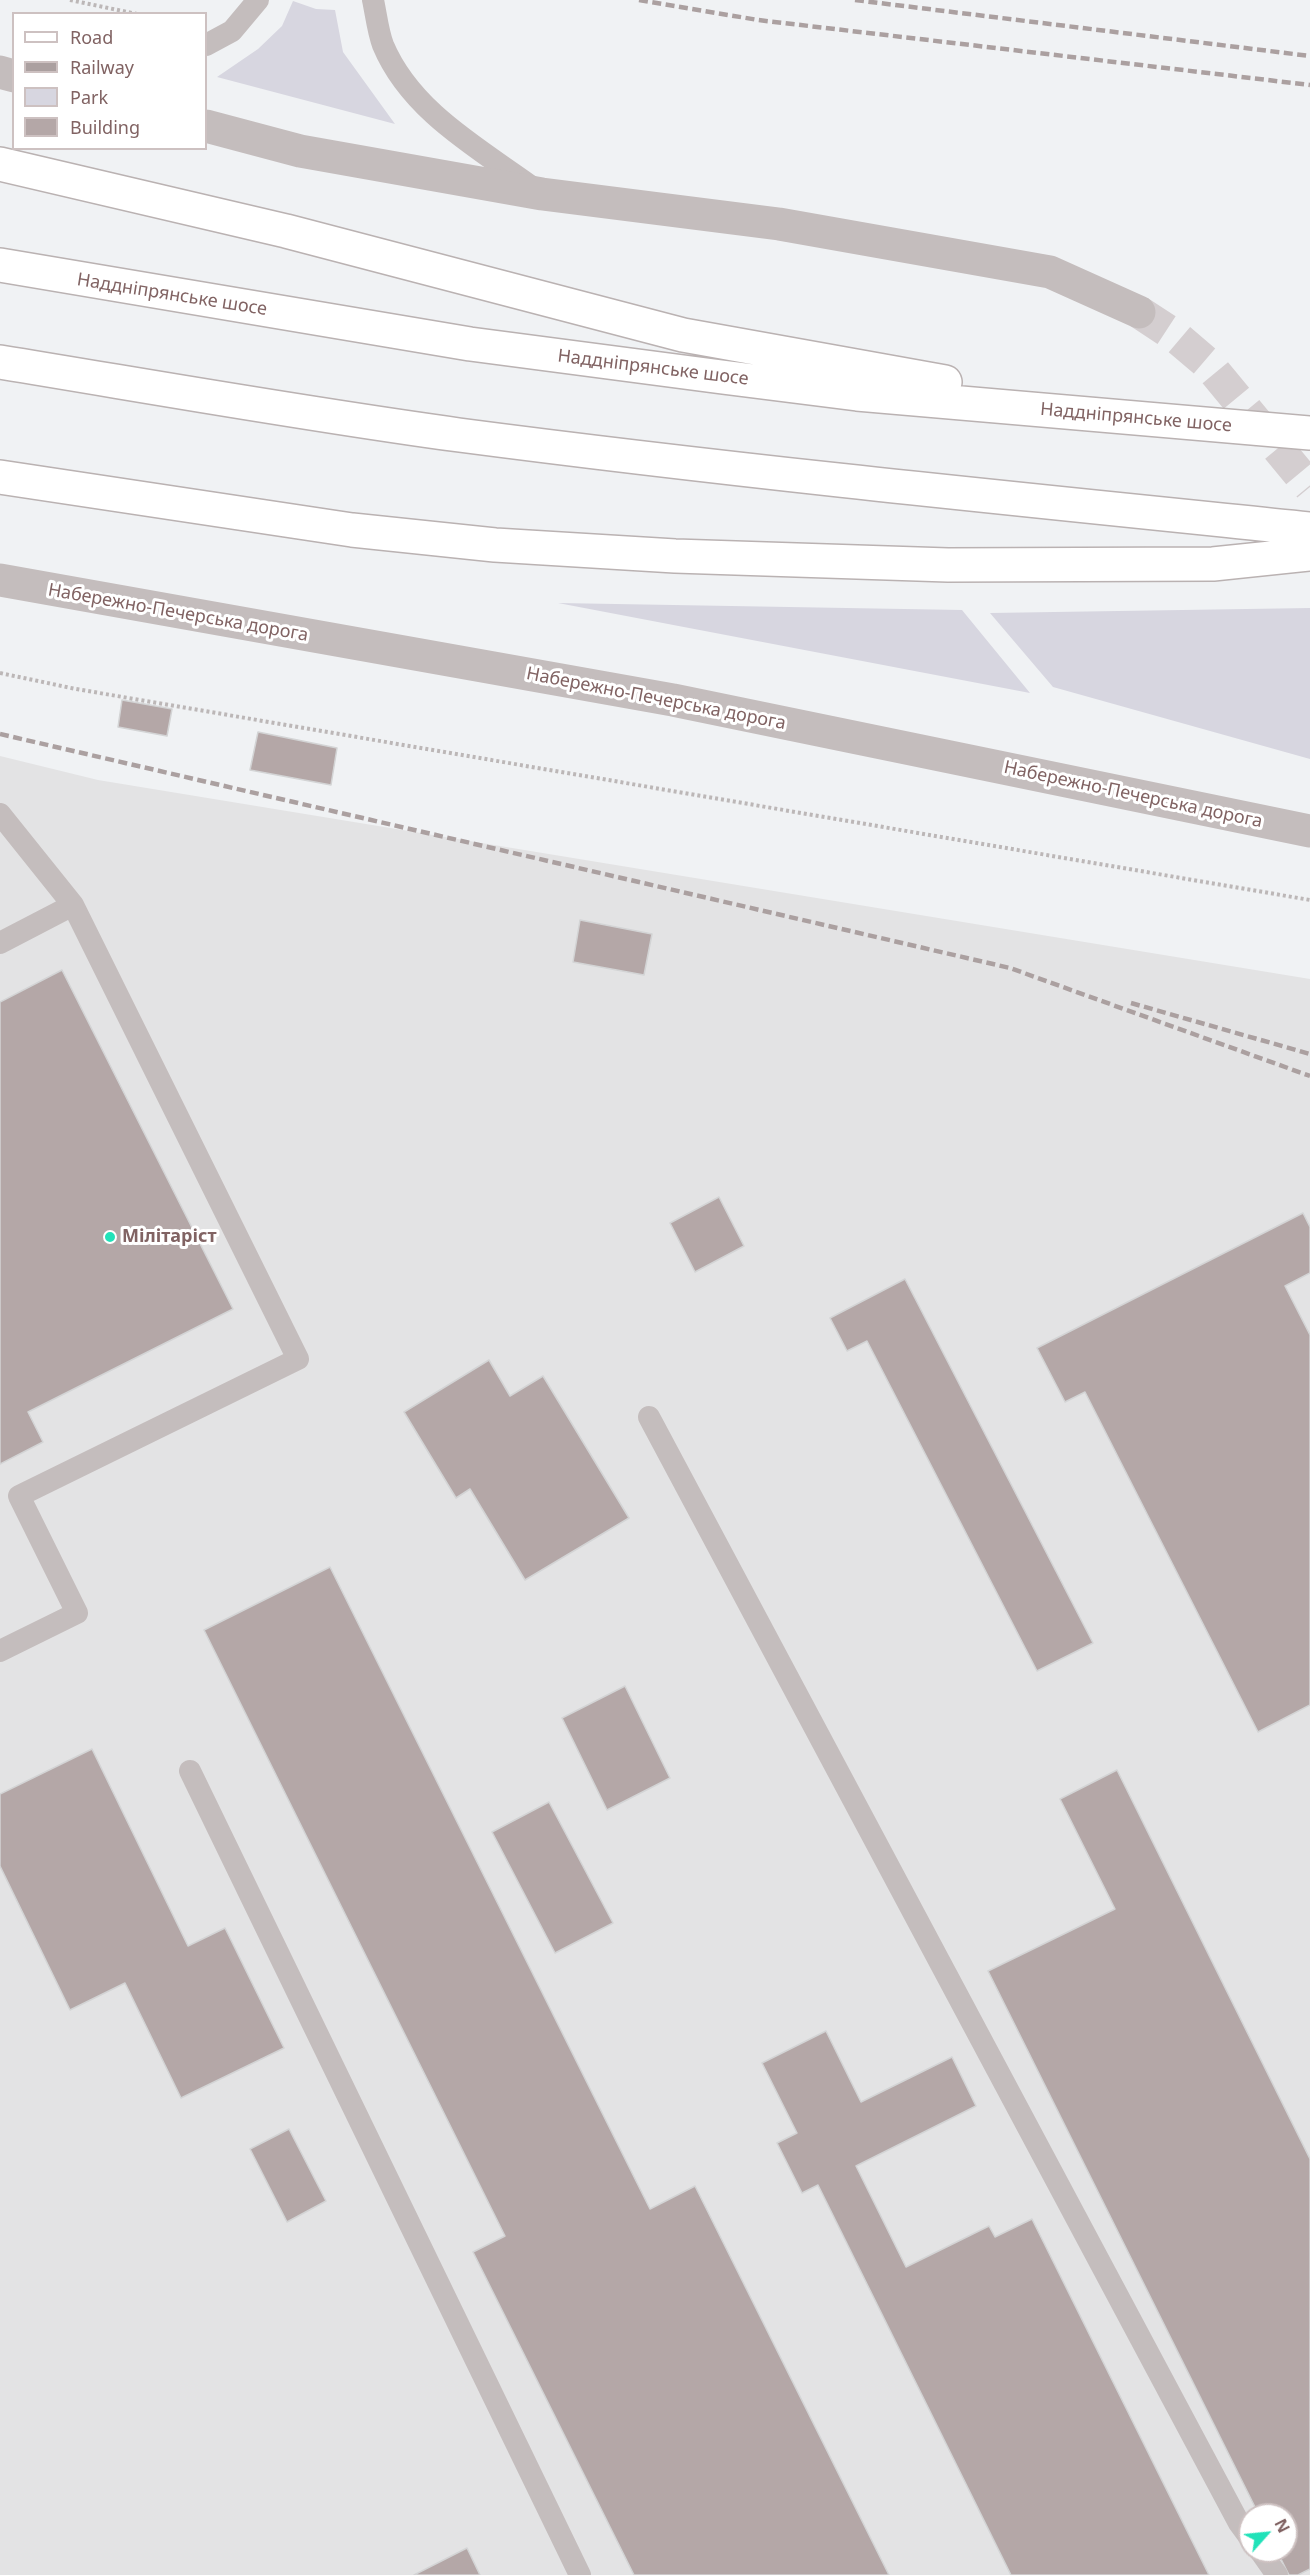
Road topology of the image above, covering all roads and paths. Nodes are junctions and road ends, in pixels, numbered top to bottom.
1 (70, 0) edge
2 (258, 0) edge
3 (374, 0) edge
4 (127, 12) edge
5 (207, 44) edge
6 (207, 126) edge
7 (0, 165) edge
8 (542, 194) junction
9 (0, 265) edge
10 (1139, 312) tunnel mouth
11 (0, 362) edge
12 (1139, 417) junction
13 (1310, 433) edge
14 (0, 477) edge
15 (1310, 529) edge
16 (1310, 554) edge
17 (0, 580) edge
18 (0, 673) edge
19 (0, 813) edge
20 (1310, 831) edge
21 (1310, 900) edge
22 (73, 905) junction
23 (0, 943) edge
24 (649, 1417) dead end
25 (0, 1651) edge
26 (190, 1771) dead end
27 (1238, 2521) edge
28 (580, 2575) edge

1 - 4 path
2 - 5 lane
3 - 8 lane
6 - 8 street
7 - 12 main road
8 - 10 street
9 - 12 main road, Наддніпрянське шосе
11 - 15 main road
12 - 13 main road, Наддніпрянське шосе
14 - 16 main road
17 - 20 street, Набережно-Печерська дорога
18 - 21 path
19 - 22 lane
22 - 23 lane
22 - 25 lane
24 - 27 lane
26 - 28 lane

